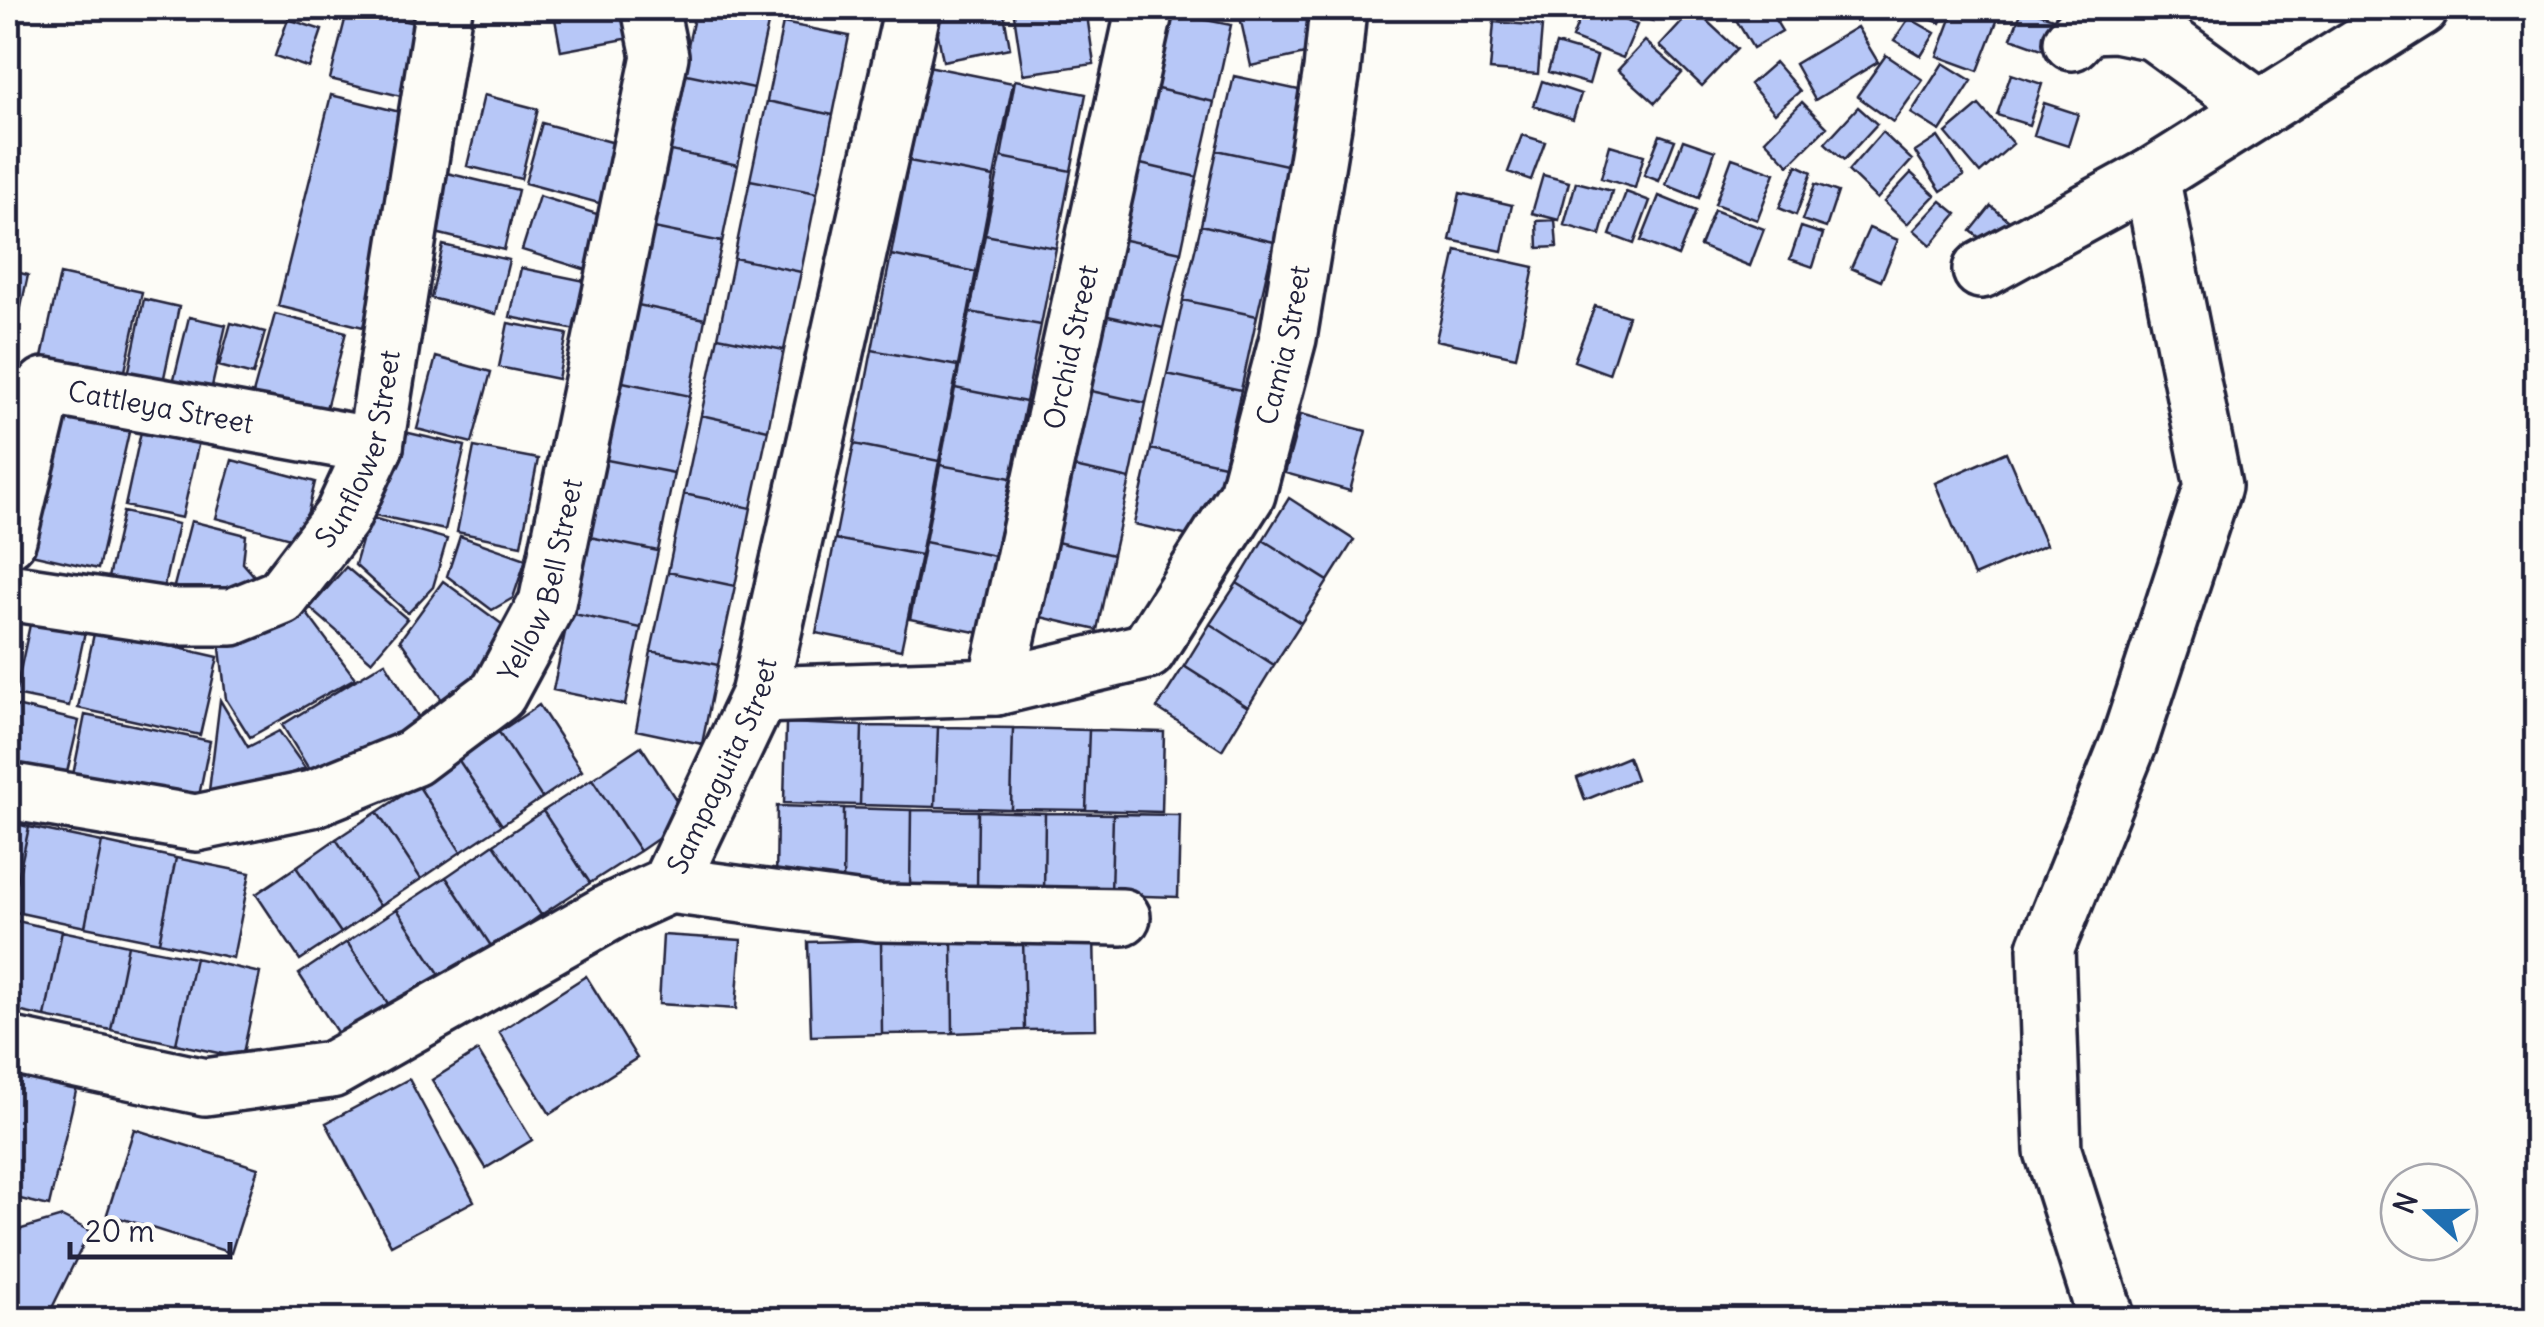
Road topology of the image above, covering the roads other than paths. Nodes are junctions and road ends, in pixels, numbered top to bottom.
1 (444, 8) edge
2 (650, 8) edge
3 (914, 8) edge
4 (1144, 8) edge
5 (1338, 8) edge
6 (2420, 8) edge
7 (2072, 42) dead end
8 (2260, 109) junction
9 (2151, 178) junction
10 (1981, 270) dead end
11 (375, 446) junction
12 (8, 540) edge
13 (8, 592) edge
14 (996, 687) junction
15 (759, 696) junction
16 (8, 791) edge
17 (669, 886) junction
18 (1122, 918) dead end
19 (8, 1045) edge
20 (2107, 1320) edge

1 - 11 street, Sunflower Street
2 - 16 street, Yellow Bell Street
3 - 15 street, Sampaguita Street
4 - 14 street, Orchid Street
5 - 14 street, Camia Street
6 - 8 street
7 - 8 street
8 - 9 street
9 - 10 street
9 - 20 street
11 - 12 street, Cattleya Street
11 - 13 street, Sunflower Street
14 - 15 street
15 - 17 street, Sampaguita Street
17 - 18 street
17 - 19 street, Sampaguita Street

